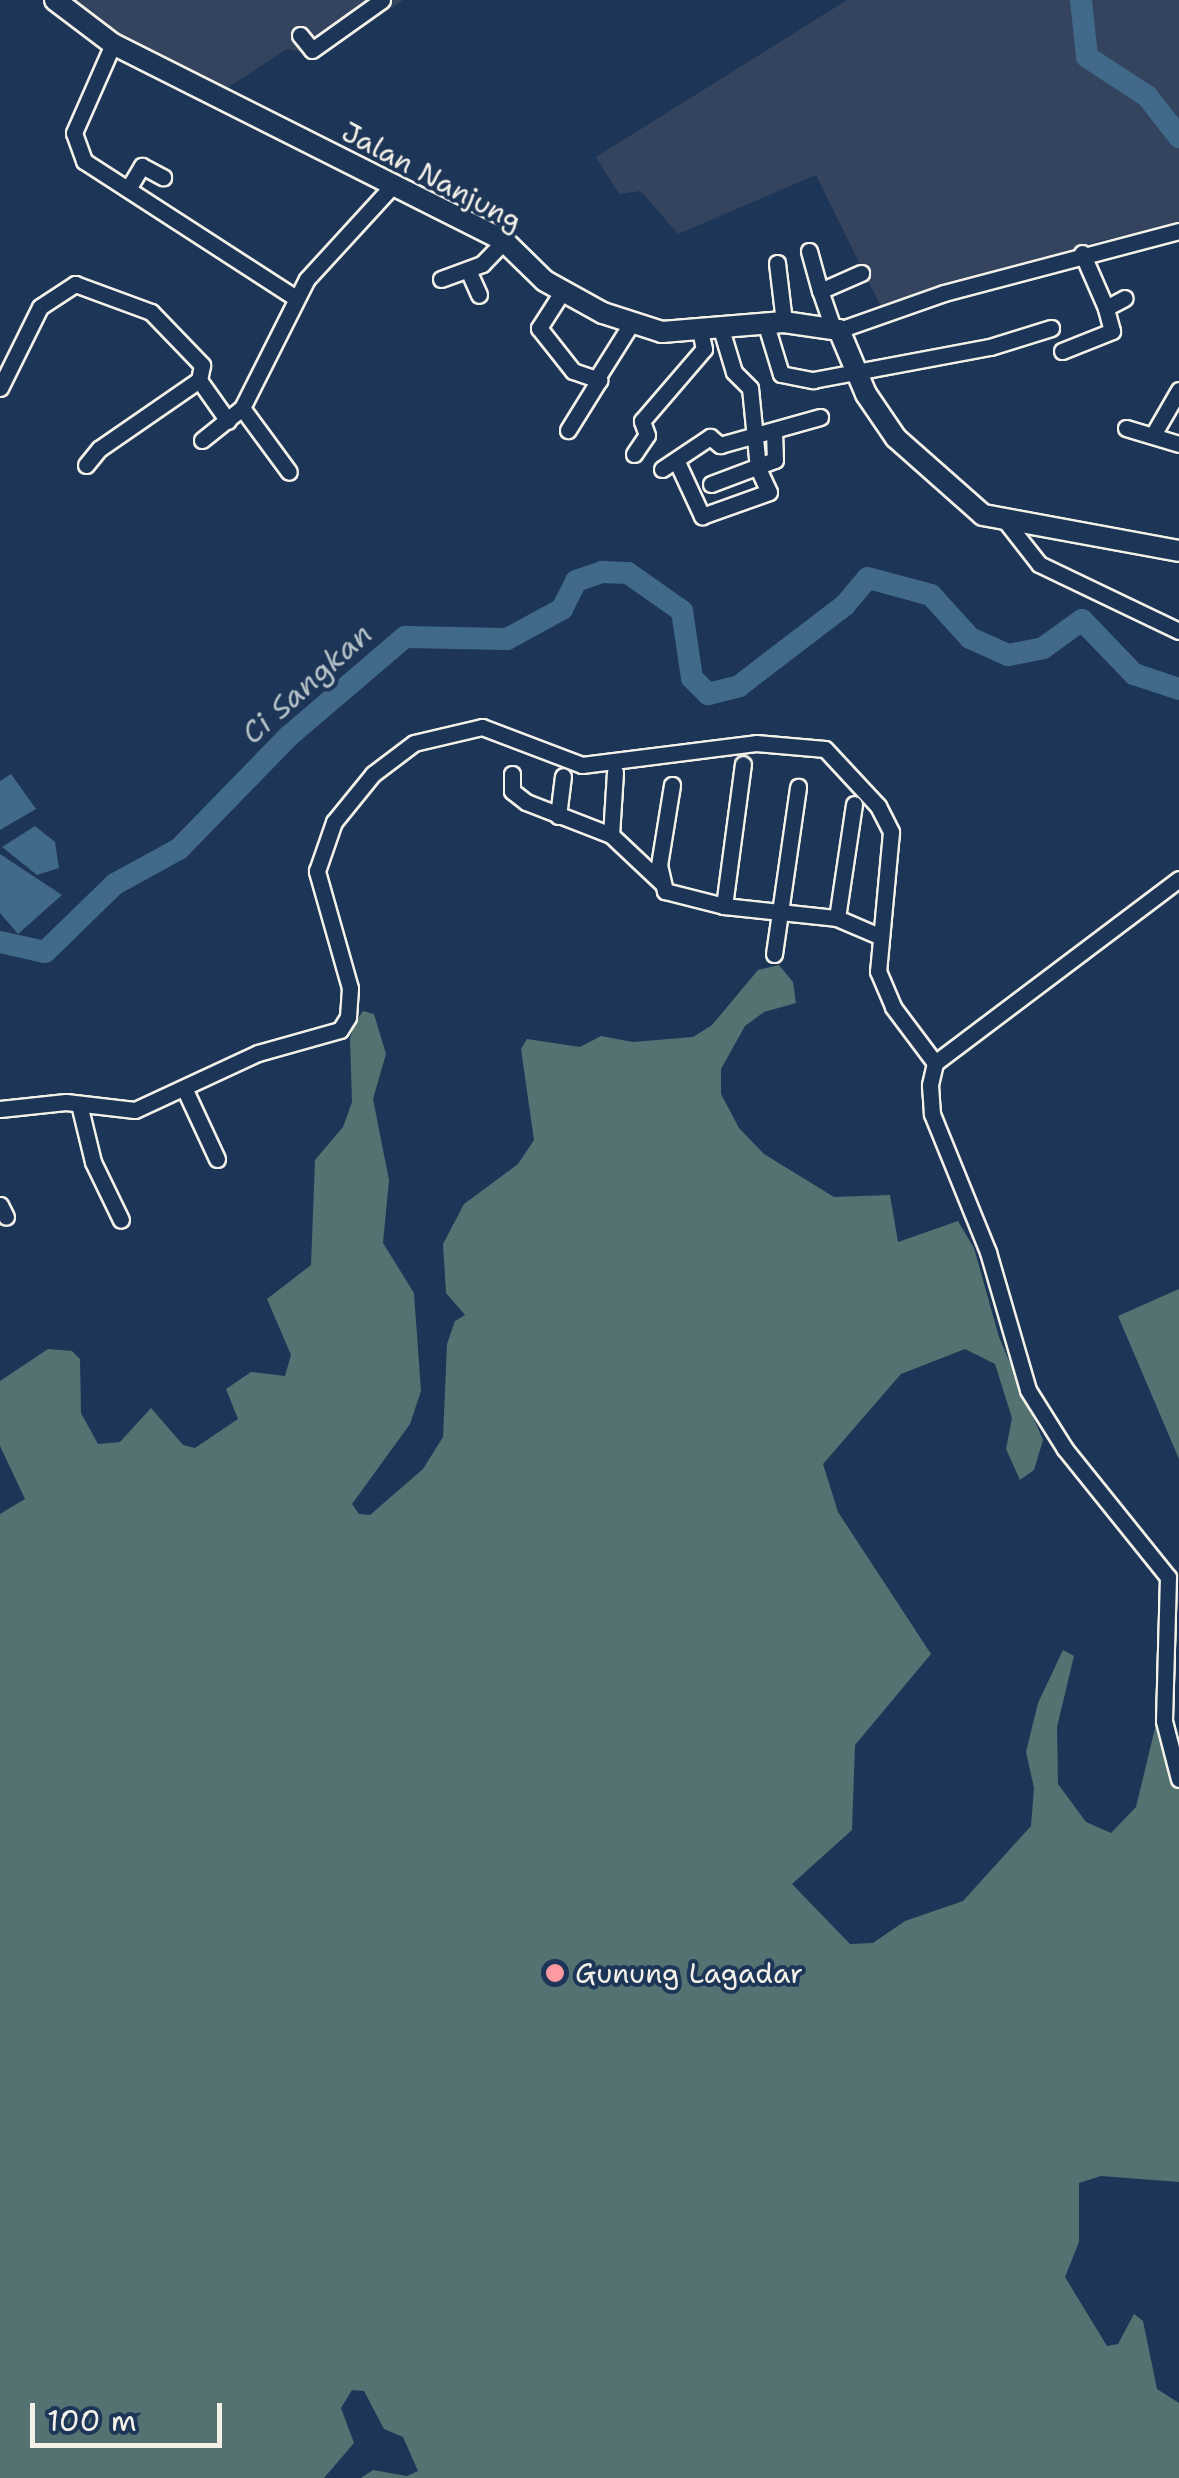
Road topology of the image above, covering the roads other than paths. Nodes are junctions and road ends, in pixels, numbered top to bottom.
1 (55, 0) edge
2 (382, 0) edge
3 (300, 34) dead end
4 (113, 44) junction
5 (163, 177) dead end
6 (395, 184) junction
7 (134, 193) junction
8 (153, 220) dead end
9 (1179, 231) edge
10 (504, 241) junction
11 (809, 251) dead end
12 (1082, 253) junction
13 (777, 263) dead end
14 (468, 270) junction
15 (861, 273) dead end
16 (441, 279) dead end
17 (820, 291) junction
18 (562, 292) junction
19 (479, 295) dead end
20 (296, 298) junction
21 (1126, 298) dead end
22 (1106, 308) junction
23 (631, 324) junction
24 (775, 324) junction
25 (1051, 328) dead end
26 (711, 329) junction
27 (836, 329) junction
28 (1062, 350) dead end
29 (854, 368) junction
30 (597, 378) junction
31 (199, 380) junction
32 (0, 388) edge
33 (1179, 390) edge
34 (242, 408) junction
35 (820, 417) dead end
36 (228, 421) junction
37 (1126, 428) dead end
38 (568, 430) dead end
39 (752, 432) junction
40 (774, 434) junction
41 (1153, 435) junction
42 (202, 440) dead end
43 (1179, 444) edge
44 (634, 454) dead end
45 (86, 465) dead end
46 (758, 468) junction
47 (289, 472) dead end
48 (711, 484) dead end
49 (1007, 523) junction
50 (1179, 551) edge
51 (1179, 631) edge
52 (743, 764) dead end
53 (615, 772) dead end
54 (512, 774) dead end
55 (563, 776) dead end
56 (672, 784) dead end
57 (798, 787) dead end
58 (854, 804) dead end
59 (558, 816) junction
60 (610, 835) junction
61 (1179, 879) edge
62 (662, 883) junction
63 (724, 906) junction
64 (782, 912) junction
65 (837, 918) junction
66 (879, 936) junction
67 (774, 954) dead end
68 (935, 1063) junction
69 (185, 1090) junction
70 (80, 1104) junction
71 (0, 1109) edge
72 (217, 1159) dead end
73 (121, 1220) dead end
74 (1179, 1779) edge

1 - 4 main road, Jalan Nanjung
2 - 3 street
4 - 6 main road, Jalan Nanjung
4 - 7 street
5 - 7 street
6 - 10 main road, Jalan Nanjung
6 - 20 street
7 - 8 street
7 - 20 street
9 - 12 street
10 - 14 street
10 - 18 main road, Jalan Nanjung
11 - 17 street
12 - 22 street
12 - 27 street
13 - 24 street
14 - 16 street
14 - 19 street
15 - 17 street
17 - 27 street
18 - 23 main road, Jalan Nanjung
18 - 30 street
20 - 34 street
21 - 22 street
22 - 28 street
23 - 26 main road, Jalan Nanjung
23 - 30 street
24 - 26 main road, Jalan Nanjung
24 - 27 main road, Jalan Nanjung
24 - 29 street
25 - 29 street
26 - 39 street
26 - 44 street
27 - 29 main road
29 - 49 main road
30 - 38 street
31 - 32 street
31 - 36 street
31 - 45 street
33 - 41 street
34 - 36 street
34 - 47 street
35 - 40 street
36 - 42 street
37 - 41 street
39 - 40 street
39 - 46 street
39 - 46 street
40 - 46 street
41 - 43 street
46 - 48 street
49 - 50 main road
49 - 51 street
52 - 63 street
53 - 60 street
54 - 59 street
55 - 59 street
56 - 62 street
57 - 64 street
58 - 65 street
59 - 60 street
60 - 62 street
61 - 68 street
62 - 63 street
63 - 64 street
64 - 65 street
64 - 67 street
65 - 66 street
66 - 68 street
66 - 69 street
68 - 74 street
69 - 70 street
69 - 72 street
70 - 71 street
70 - 73 street

